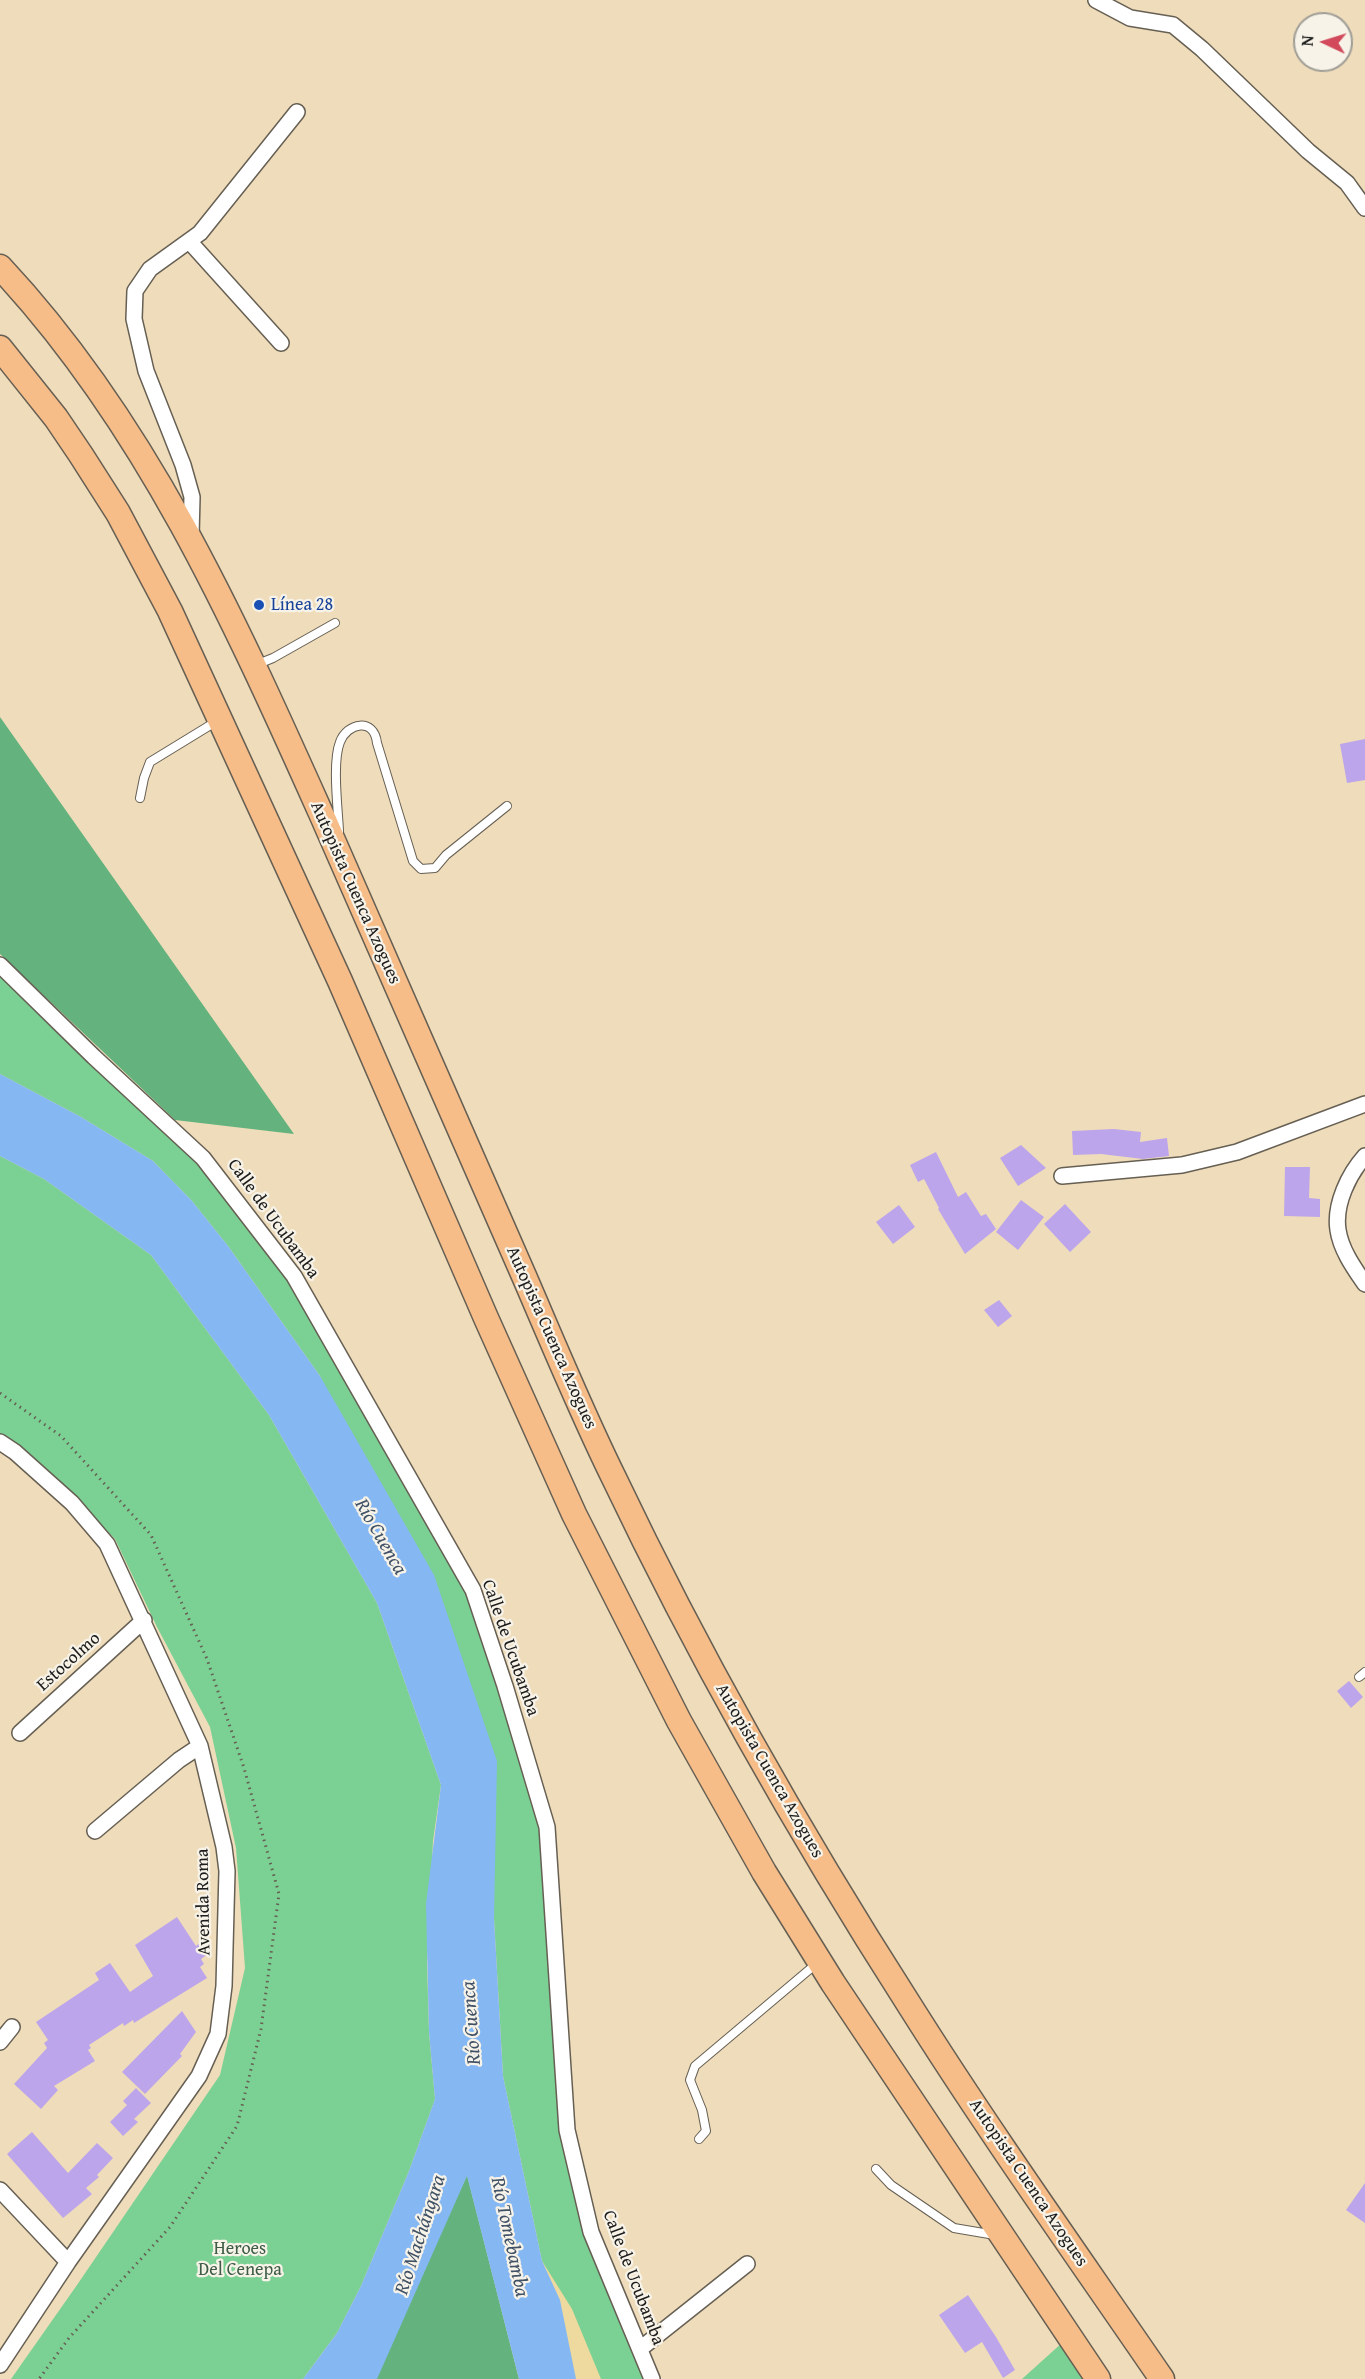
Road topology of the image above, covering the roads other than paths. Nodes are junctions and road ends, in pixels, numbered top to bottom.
1 (1096, 0) edge
2 (297, 112) dead end
3 (1365, 208) edge
4 (189, 240) junction
5 (0, 267) edge
6 (281, 343) dead end
7 (0, 348) edge
8 (191, 539) junction
9 (335, 623) dead end
10 (253, 666) junction
11 (221, 719) junction
12 (140, 798) dead end
13 (507, 806) dead end
14 (340, 856) junction
15 (0, 965) edge
16 (1365, 1104) edge
17 (1365, 1156) edge
18 (1062, 1176) dead end
19 (1365, 1284) edge
20 (0, 1442) edge
21 (144, 1620) junction
22 (20, 1733) dead end
23 (200, 1746) junction
24 (95, 1831) dead end
25 (819, 1961) junction
26 (12, 2027) dead end
27 (0, 2042) edge
28 (699, 2139) dead end
29 (876, 2169) dead end
30 (0, 2190) edge
31 (1003, 2236) junction
32 (68, 2262) junction
33 (747, 2264) dead end
34 (640, 2349) junction
35 (0, 2365) edge
36 (652, 2379) edge
37 (1098, 2379) edge
38 (1162, 2379) edge

1 - 3 street
2 - 4 street
4 - 6 street
4 - 8 street
5 - 8 highway, Autopista Cuenca Azogues
7 - 11 highway
8 - 10 highway, Autopista Cuenca Azogues
9 - 10 lane
10 - 14 highway, Autopista Cuenca Azogues
11 - 12 lane
11 - 25 highway
13 - 14 lane
14 - 38 highway, Autopista Cuenca Azogues
15 - 34 street, Calle de Ucubamba
16 - 18 street
17 - 19 street
20 - 21 street, Avenida Roma
21 - 22 street, Estocolmo
21 - 23 street, Avenida Roma
23 - 24 street
23 - 32 street, Avenida Roma
25 - 28 lane
25 - 31 highway
26 - 27 street
29 - 31 lane
30 - 32 street
31 - 37 highway
32 - 35 street, Avenida Roma
33 - 34 street
34 - 36 street, Calle de Ucubamba

